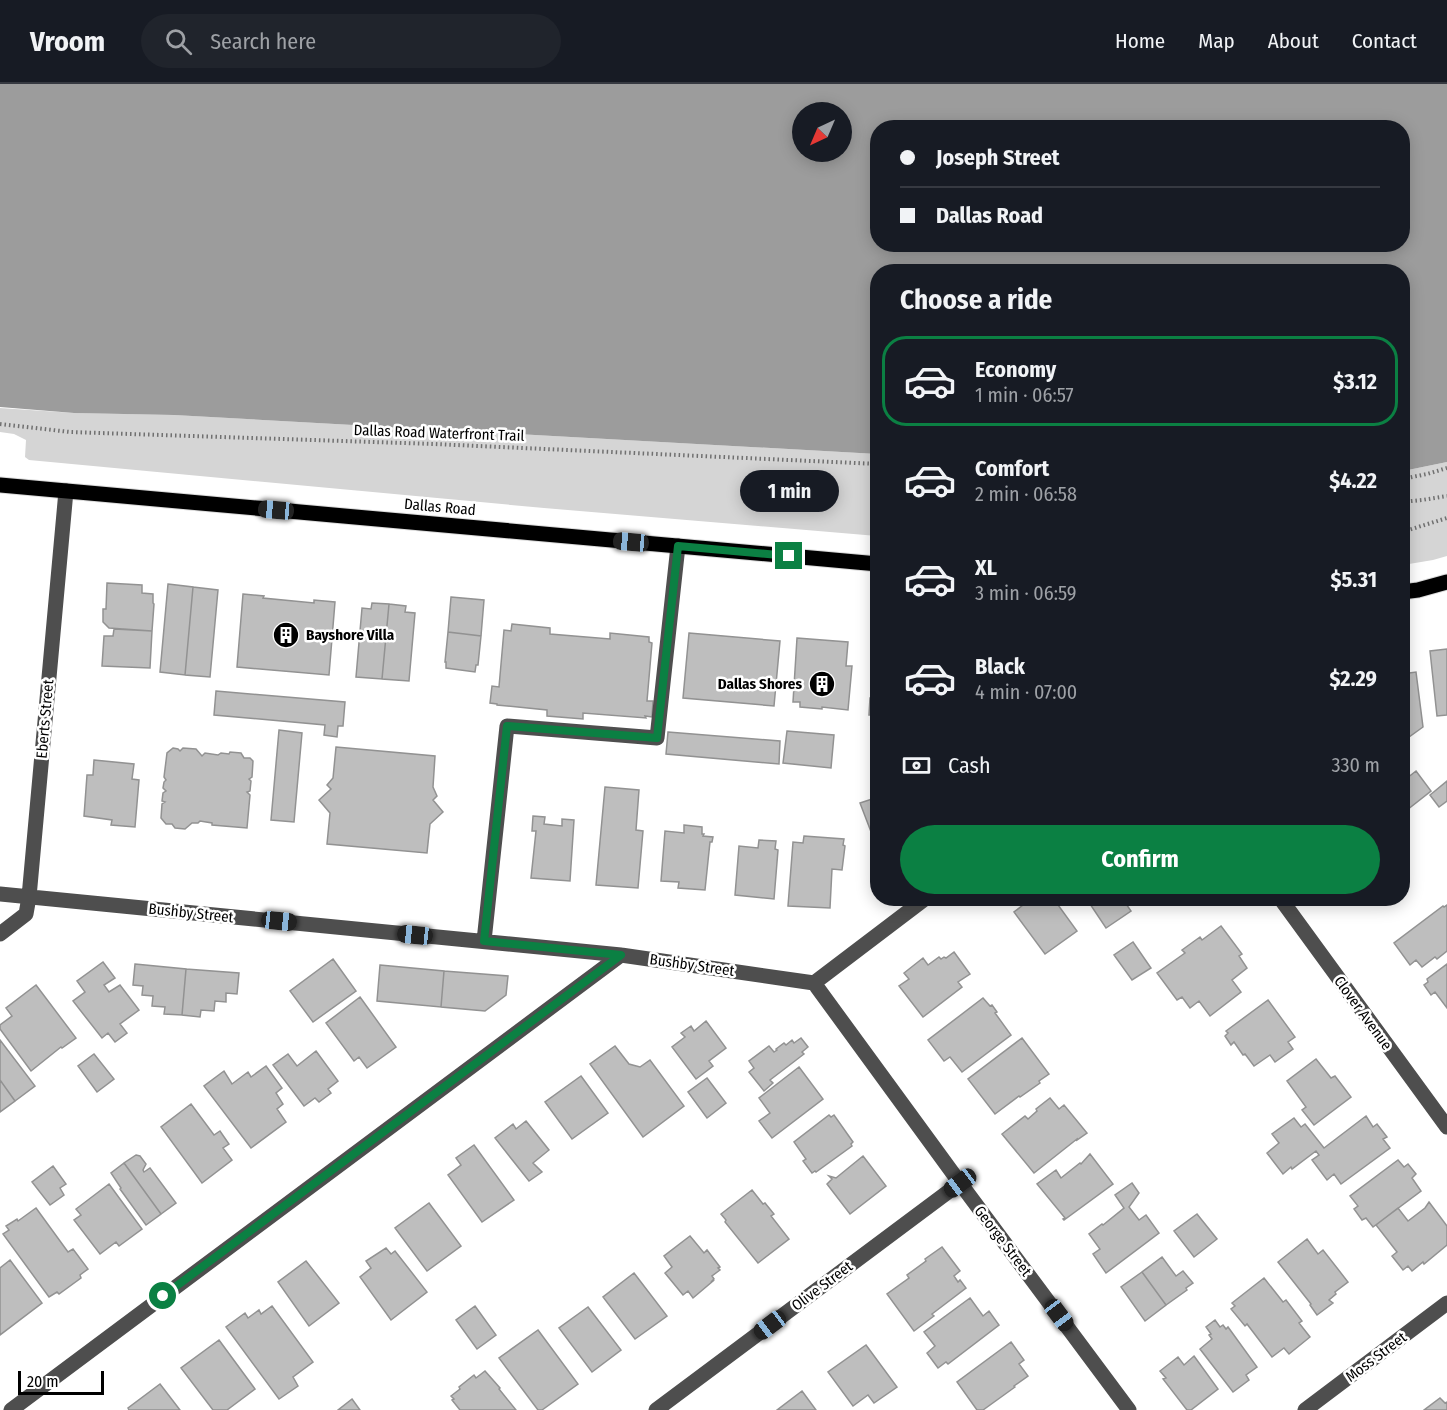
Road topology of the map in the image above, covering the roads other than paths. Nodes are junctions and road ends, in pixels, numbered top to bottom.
1 (0, 484) edge
2 (66, 491) junction
3 (678, 546) junction
4 (870, 563) edge
5 (1447, 582) edge
6 (1410, 591) edge
7 (0, 894) edge
8 (29, 897) junction
9 (915, 906) edge
10 (1286, 906) edge
11 (0, 934) edge
12 (484, 941) junction
13 (621, 955) junction
14 (814, 983) junction
15 (1447, 1127) edge
16 (960, 1183) junction
17 (1447, 1303) edge
18 (11, 1410) edge
19 (656, 1410) edge
20 (1129, 1410) edge
21 (1305, 1410) edge

1 - 2 main road, Dallas Road
2 - 3 main road, Dallas Road
2 - 8 street, Eberts Street
3 - 4 main road, Dallas Road
3 - 12 street
5 - 6 main road
7 - 8 street, Bushby Street
8 - 11 street, Eberts Street
8 - 12 street, Bushby Street
9 - 14 street
10 - 15 street, Clover Avenue
12 - 13 street, Bushby Street
13 - 14 street, Bushby Street
13 - 18 street
14 - 16 street, George Street
16 - 19 street, Olive Street
16 - 20 street, George Street
17 - 21 street, Moss Street

